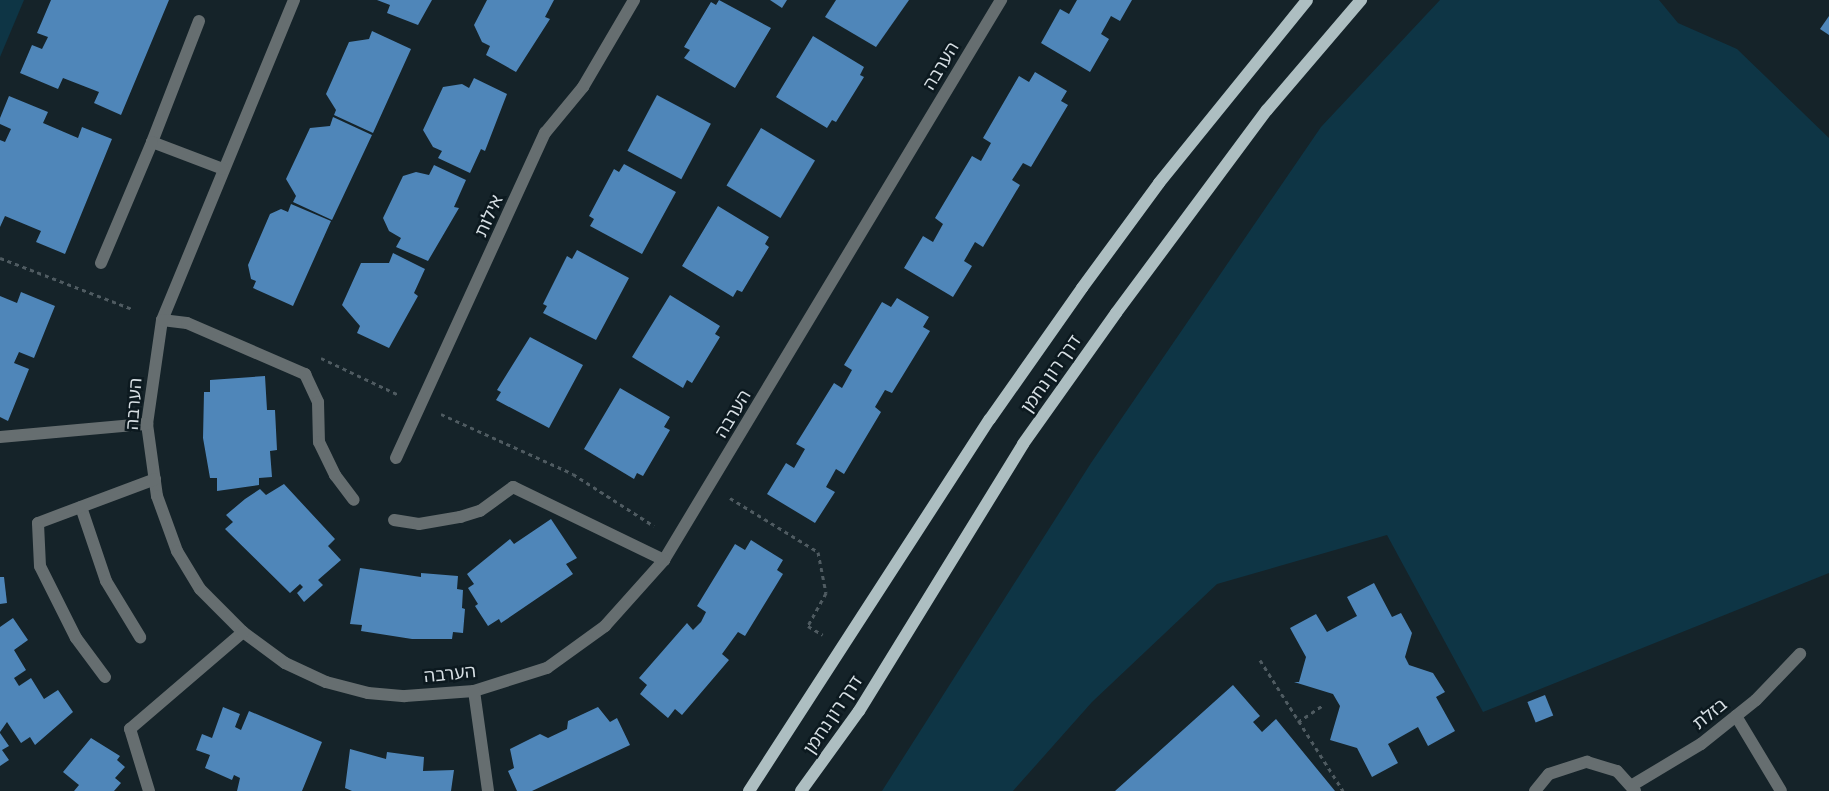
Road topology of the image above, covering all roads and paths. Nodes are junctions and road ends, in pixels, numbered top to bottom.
1 (294, 0) edge
2 (634, 0) edge
3 (1001, 0) edge
4 (1307, 0) edge
5 (1361, 0) edge
6 (199, 21) dead end
7 (152, 142) junction
8 (223, 169) junction
9 (0, 258) edge
10 (101, 263) dead end
11 (132, 308) dead end
12 (162, 320) junction
13 (422, 405) junction
14 (147, 424) junction
15 (0, 437) edge
16 (396, 458) dead end
17 (155, 479) junction
18 (730, 498) dead end
19 (354, 500) dead end
20 (81, 507) junction
21 (394, 520) dead end
22 (654, 526) dead end
23 (664, 560) junction
24 (243, 632) junction
25 (140, 637) dead end
26 (826, 637) dead end
27 (1800, 654) dead end
28 (1260, 660) dead end
29 (104, 677) dead end
30 (474, 691) junction
31 (1322, 706) dead end
32 (1736, 716) junction
33 (1298, 722) junction
34 (1633, 789) edge
35 (150, 791) edge
36 (488, 791) edge
37 (749, 791) edge
38 (801, 791) edge
39 (1343, 791) edge
40 (1535, 791) edge
41 (1781, 791) edge

1 - 8 street, הערבה
2 - 13 street, אילות
3 - 23 street, הערבה
4 - 37 main road, דרך רון נחמן
5 - 38 main road, דרך רון נחמן
6 - 7 street
7 - 8 street
7 - 10 street
8 - 12 street, הערבה
9 - 11 path
12 - 14 street, הערבה
12 - 19 street
13 - 16 street, אילות
13 - 22 path
14 - 15 street
14 - 17 street, הערבה
17 - 20 street
17 - 24 street, הערבה
18 - 26 path
20 - 25 street
20 - 29 street
21 - 23 street
23 - 30 street, הערבה
24 - 30 street, הערבה
24 - 35 street
27 - 32 street, בזלת
28 - 33 path
30 - 36 street
31 - 33 path
32 - 34 street, בזלת
32 - 41 street
33 - 39 path
34 - 40 street

